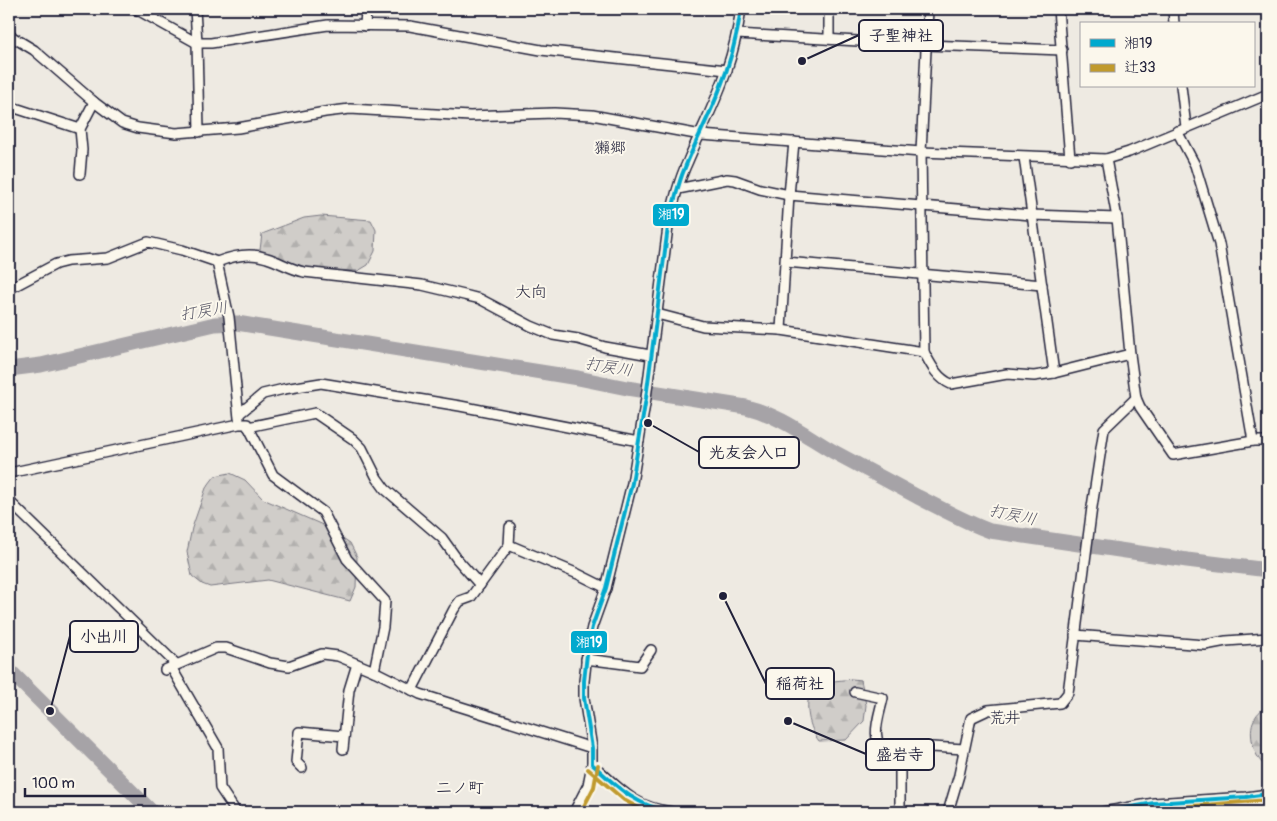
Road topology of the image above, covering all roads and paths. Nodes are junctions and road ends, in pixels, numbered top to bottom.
1 (136, 9) edge
2 (195, 9) edge
3 (366, 9) edge
4 (741, 9) edge
5 (829, 9) edge
6 (928, 9) edge
7 (1058, 9) edge
8 (1173, 9) edge
9 (1174, 22) edge
10 (365, 26) junction
11 (737, 34) junction
12 (9, 35) edge
13 (830, 38) junction
14 (197, 43) junction
15 (925, 45) junction
16 (1062, 50) junction
17 (727, 70) junction
18 (1181, 88) edge
19 (1268, 94) edge
20 (94, 102) junction
21 (9, 106) edge
22 (80, 128) junction
23 (1182, 129) junction
24 (199, 132) junction
25 (701, 135) junction
26 (794, 142) junction
27 (921, 152) junction
28 (1024, 157) junction
29 (1070, 159) junction
30 (1106, 159) junction
31 (80, 174) dead end
32 (678, 189) junction
33 (789, 195) junction
34 (922, 205) junction
35 (1031, 215) junction
36 (1117, 218) junction
37 (217, 262) junction
38 (786, 262) junction
39 (924, 274) junction
40 (1042, 285) junction
41 (9, 289) edge
42 (657, 314) junction
43 (781, 330) junction
44 (924, 352) junction
45 (650, 354) junction
46 (1130, 354) junction
47 (1054, 373) junction
48 (1136, 398) junction
49 (239, 414) junction
50 (244, 426) junction
51 (639, 441) junction
52 (1253, 441) junction
53 (1268, 441) edge
54 (9, 473) edge
55 (9, 501) edge
56 (510, 527) dead end
57 (509, 545) junction
58 (480, 585) junction
59 (606, 588) junction
60 (1075, 635) junction
61 (1268, 638) edge
62 (651, 650) dead end
63 (586, 659) junction
64 (357, 664) junction
65 (170, 667) junction
66 (374, 671) junction
67 (412, 690) junction
68 (855, 692) dead end
69 (344, 736) junction
70 (592, 748) junction
71 (343, 749) dead end
72 (964, 749) junction
73 (900, 753) junction
74 (592, 764) junction
75 (302, 768) dead end
76 (1268, 794) edge
77 (1154, 802) junction
78 (236, 812) edge
79 (574, 812) edge
80 (672, 812) edge
81 (900, 812) edge
82 (948, 812) edge
83 (1103, 812) edge
84 (1161, 812) edge

1 - 14 street
2 - 14 street
3 - 10 street
4 - 11 street
5 - 13 street
6 - 15 street
7 - 16 street
8 - 9 street
10 - 14 street
10 - 17 street
11 - 13 street
11 - 17 street
12 - 20 street
13 - 15 street
14 - 24 street
15 - 16 street
15 - 27 street
16 - 29 street
17 - 25 street
18 - 23 street
19 - 23 street
20 - 22 street
20 - 24 street
21 - 22 street
22 - 31 street
23 - 30 street
23 - 52 street
24 - 25 street
25 - 26 street
25 - 32 street
26 - 27 street
26 - 33 street
27 - 28 street
27 - 34 street
28 - 29 street
28 - 35 street
29 - 30 street
30 - 36 street
32 - 33 street
32 - 42 street
33 - 34 street
33 - 38 street
34 - 35 street
34 - 39 street
35 - 36 street
35 - 40 street
36 - 46 street
37 - 41 street
37 - 45 street
37 - 49 street
38 - 39 street
38 - 43 street
39 - 40 street
39 - 44 street
40 - 47 street
42 - 43 street
42 - 45 street
43 - 44 street
44 - 47 street
45 - 51 street
46 - 47 street
46 - 48 street
48 - 52 street
48 - 60 street
49 - 50 street
49 - 51 street
50 - 54 street
50 - 58 street
50 - 66 street
51 - 59 street
52 - 53 street
55 - 65 street
56 - 57 street
57 - 58 street
57 - 59 street
58 - 67 street
59 - 63 street
60 - 61 street
60 - 72 street
62 - 63 street
63 - 70 street
64 - 65 street
64 - 66 street
64 - 69 street
65 - 78 street
66 - 67 street
67 - 70 street
68 - 73 street
69 - 71 street
69 - 75 street
70 - 74 street
72 - 73 street
72 - 82 street
73 - 81 street
74 - 79 street
74 - 80 street
76 - 77 street
77 - 83 street
77 - 84 street

